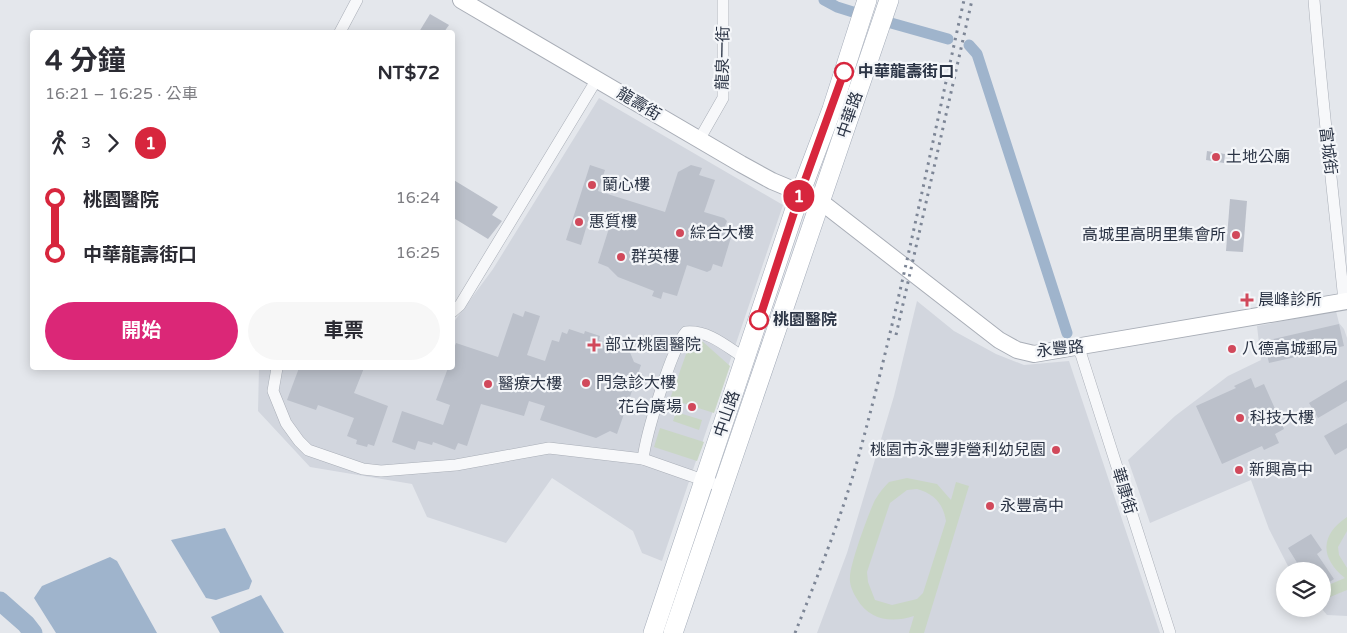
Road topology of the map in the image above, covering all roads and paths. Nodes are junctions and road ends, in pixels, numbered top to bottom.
1 (358, 0) edge
2 (461, 0) edge
3 (723, 0) edge
4 (867, 0) edge
5 (889, 0) edge
6 (1314, 0) edge
7 (341, 30) edge
8 (598, 79) junction
9 (700, 140) junction
10 (800, 194) junction
11 (820, 202) junction
12 (1346, 301) edge
13 (455, 309) edge
14 (1079, 348) junction
15 (746, 359) junction
16 (277, 370) edge
17 (644, 459) junction
18 (705, 480) junction
19 (723, 487) junction
20 (653, 633) edge
21 (673, 633) edge
22 (1170, 633) edge

1 - 7 street
2 - 8 street, 龍壽街
3 - 9 street, 龍泉一街
4 - 10 main road, 中華路
5 - 11 main road, 中華路
6 - 12 street, 富城街
8 - 9 street, 龍壽街
8 - 13 street
9 - 10 street, 龍壽街
10 - 11 street, 龍壽街
10 - 15 main road, 中山路
11 - 14 street, 永豐路
11 - 19 main road, 中山路
12 - 14 street, 永豐路
14 - 22 street, 華康街
15 - 17 street
15 - 18 main road, 中山路
16 - 17 street
17 - 18 street
18 - 19 street
18 - 20 main road, 中山路
19 - 21 main road, 中山路

